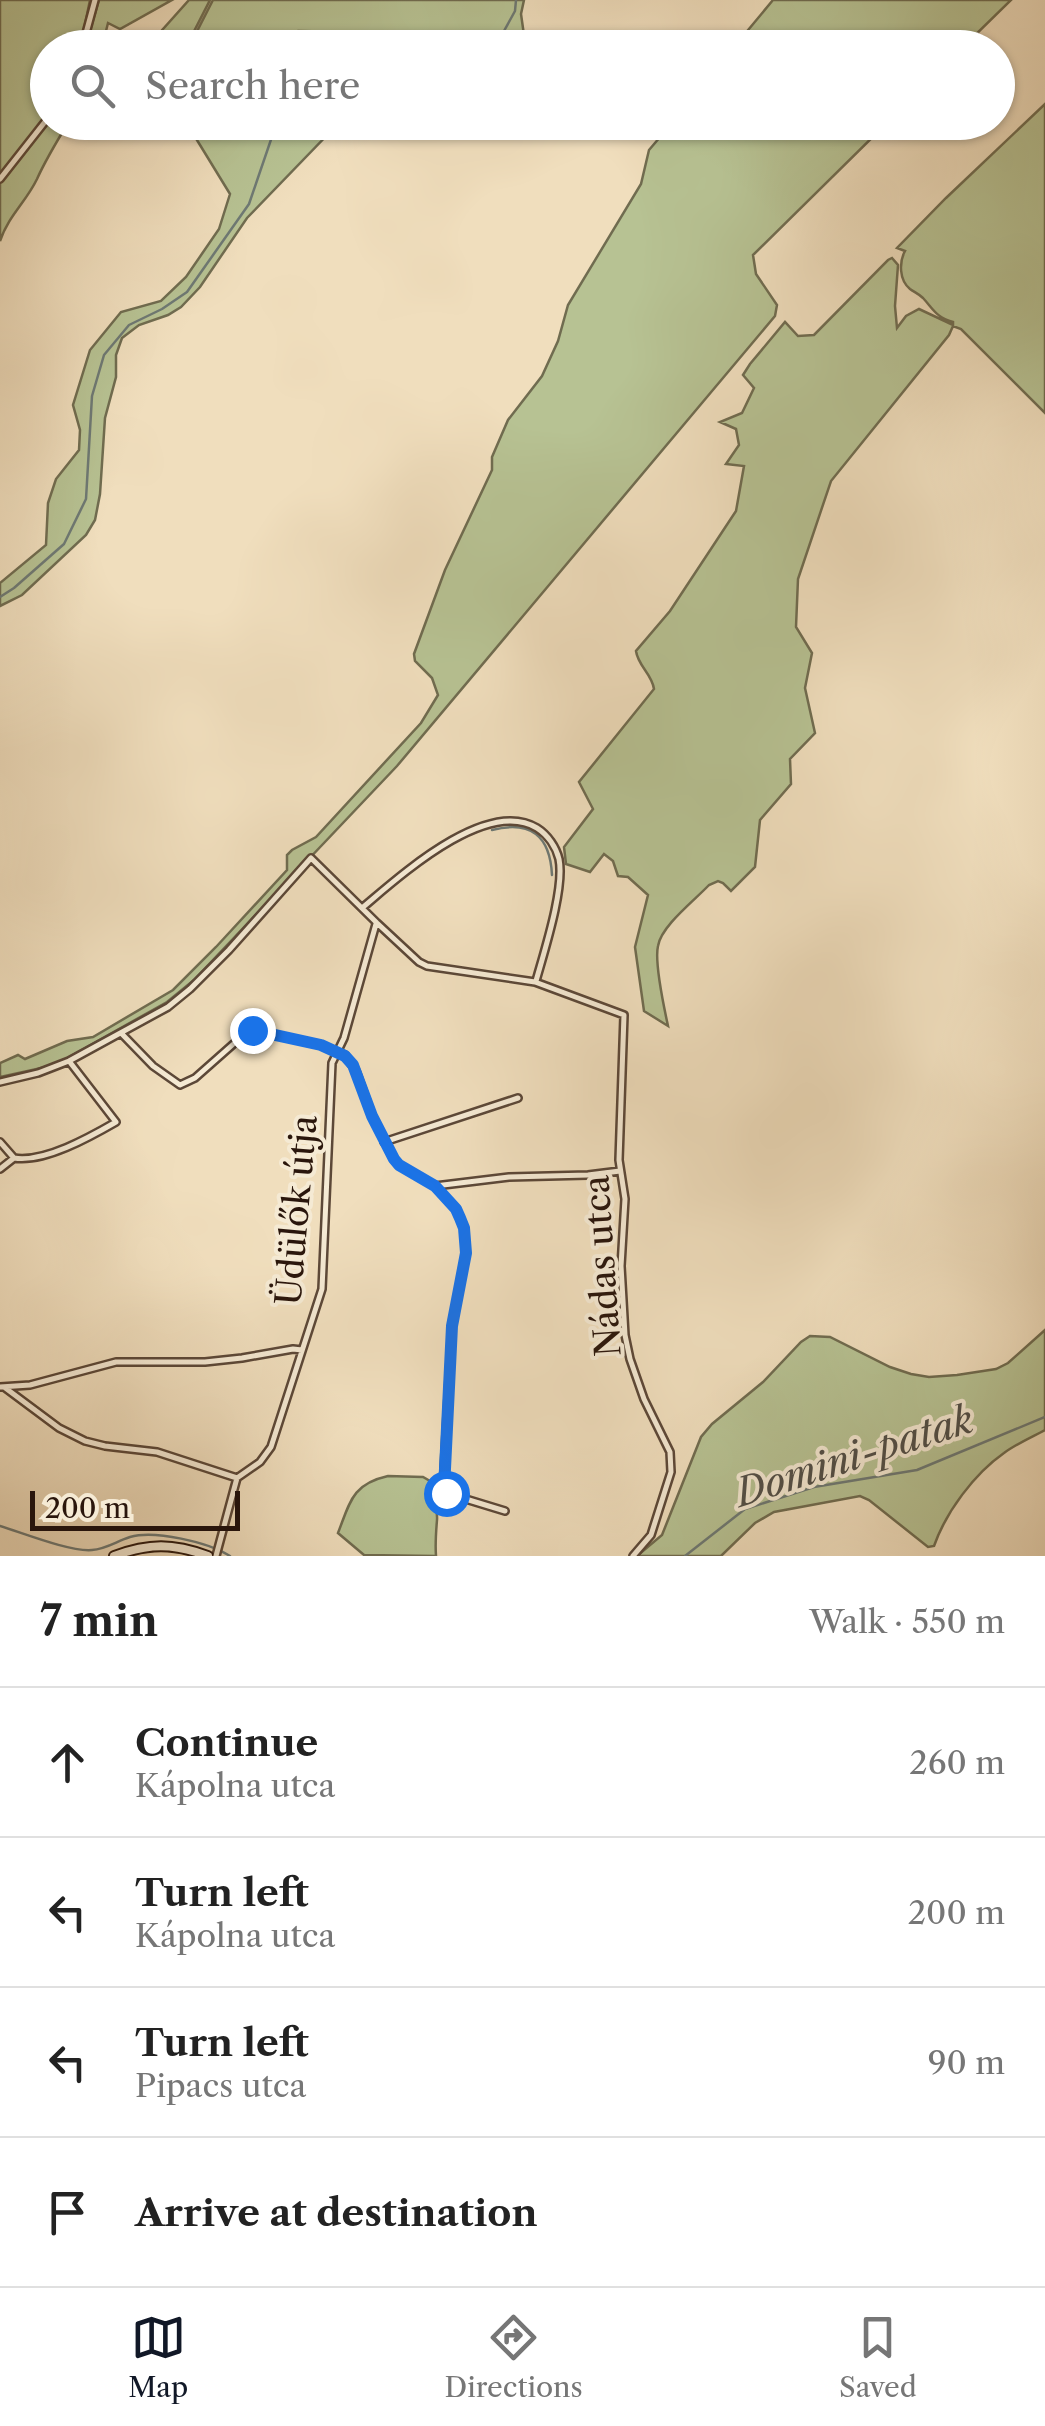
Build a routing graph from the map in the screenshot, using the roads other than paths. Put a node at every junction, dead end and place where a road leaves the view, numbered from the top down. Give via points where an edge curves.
1 (95, 0) edge
2 (87, 30) edge
3 (30, 140) edge
4 (0, 178) edge
5 (362, 908) junction
6 (376, 924) junction
7 (535, 982) junction
8 (122, 1033) junction
9 (339, 1052) junction
10 (70, 1061) junction
11 (0, 1082) edge
12 (518, 1098) dead end
13 (0, 1142) edge
14 (384, 1142) junction
15 (14, 1158) junction
16 (0, 1169) edge
17 (620, 1171) junction
18 (435, 1186) junction
19 (303, 1350) junction
20 (2, 1387) edge
21 (237, 1478) junction
22 (505, 1511) dead end
23 (213, 1555) edge
24 (114, 1556) edge
25 (633, 1556) edge

1 - 2 street
3 - 4 street
5 - 6 street
5 - 7 street via 431,854 482,827 496,821 532,825 544,832 559,860
5 - 8 street via 311,858 190,989
6 - 7 street via 427,966
6 - 9 street, Üdülők útja
7 - 17 street, Nádas utca via 624,1015
8 - 9 street via 180,1085 252,1030
8 - 10 street
9 - 14 street via 353,1065
9 - 19 street, Üdülők útja via 332,1063 322,1288
10 - 11 street
10 - 15 street via 116,1122 57,1150
12 - 14 street
13 - 15 street
14 - 18 street via 399,1165
15 - 16 street
17 - 18 street
17 - 25 street, Nádas utca via 625,1336 672,1462 651,1534
18 - 22 street via 456,1209 466,1238 450,1344 444,1489
19 - 20 street via 205,1362 116,1362
19 - 21 street, Üdülők útja via 271,1447
20 - 21 street via 85,1440 157,1452
21 - 23 street, Üdülők útja
23 - 24 main road via 154,1545

